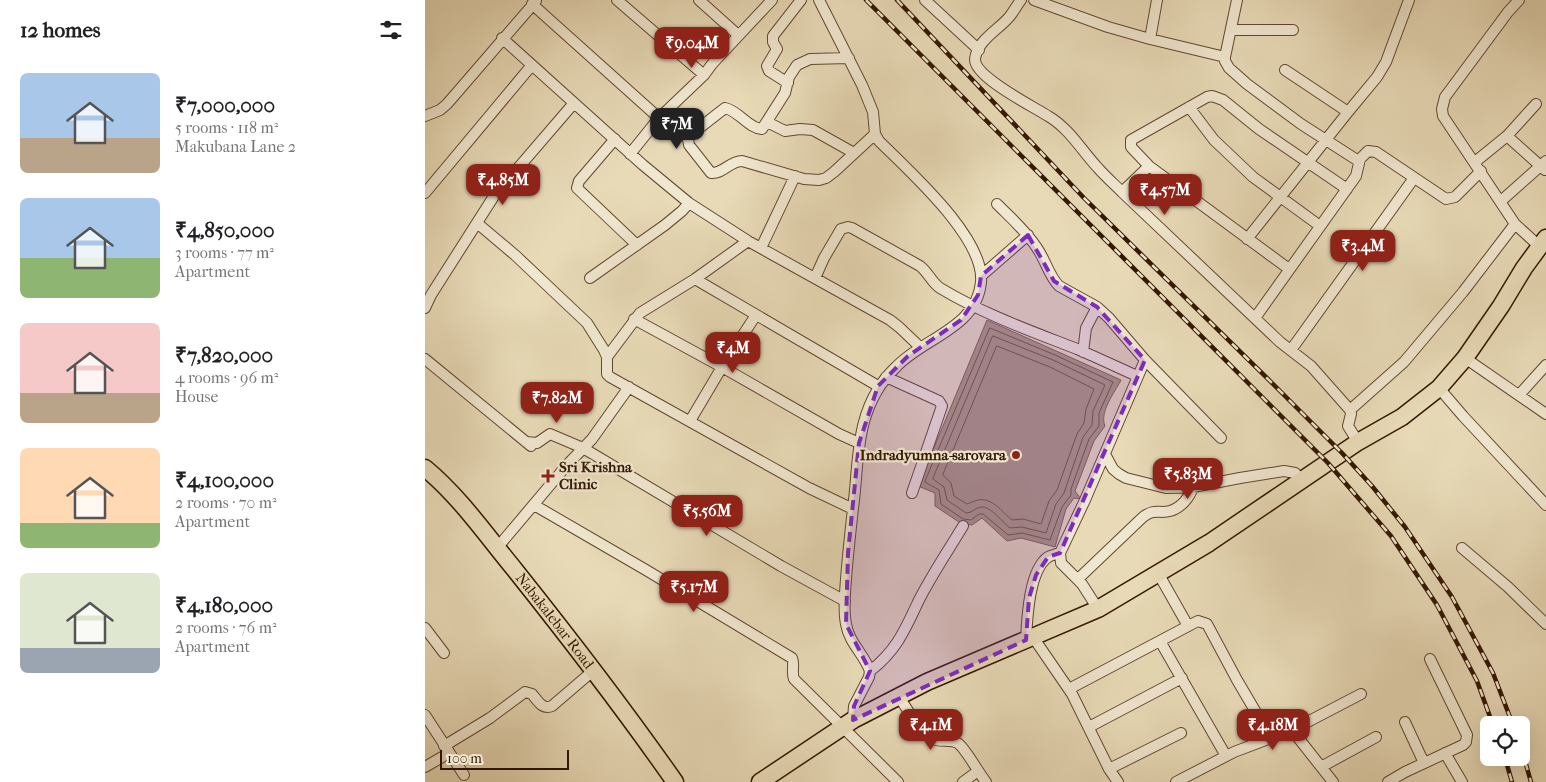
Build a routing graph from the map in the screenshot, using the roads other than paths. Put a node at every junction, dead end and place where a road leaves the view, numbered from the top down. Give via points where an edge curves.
1 (617, 0) edge
2 (699, 0) edge
3 (772, 0) edge
4 (801, 0) edge
5 (819, 0) edge
6 (925, 0) edge
7 (1007, 0) edge
8 (1034, 0) edge
9 (1157, 0) edge
10 (1237, 0) edge
11 (1409, 0) edge
12 (1519, 0) edge
13 (534, 2) edge
14 (1019, 4) edge
15 (1231, 30) junction
16 (1293, 30) dead end
17 (738, 35) junction
18 (502, 38) junction
19 (1151, 39) junction
20 (979, 50) junction
21 (1225, 57) junction
22 (849, 58) junction
23 (531, 65) junction
24 (1285, 70) dead end
25 (704, 75) junction
26 (788, 83) junction
27 (574, 103) junction
28 (1536, 104) dead end
29 (1189, 107) junction
30 (1348, 112) junction
31 (425, 116) edge
32 (659, 118) junction
33 (767, 122) junction
34 (875, 134) junction
35 (1507, 136) junction
36 (615, 140) junction
37 (1326, 141) junction
38 (854, 153) junction
39 (630, 154) junction
40 (1360, 159) junction
41 (1309, 164) junction
42 (1149, 166) junction
43 (1545, 166) edge
44 (1478, 167) junction
45 (795, 176) junction
46 (1414, 178) junction
47 (1347, 189) junction
48 (1123, 192) junction
49 (425, 193) edge
50 (1281, 198) junction
51 (1501, 201) junction
52 (689, 203) junction
53 (997, 204) dead end
54 (477, 223) junction
55 (1515, 224) junction
56 (1320, 226) junction
57 (1028, 235) junction
58 (1247, 239) junction
59 (748, 241) junction
60 (1543, 242) edge
61 (637, 245) junction
62 (761, 248) junction
63 (1289, 269) junction
64 (981, 276) junction
65 (589, 278) dead end
66 (815, 278) junction
67 (695, 279) junction
68 (973, 305) junction
69 (1097, 307) junction
70 (425, 308) edge
71 (756, 315) junction
72 (1255, 318) junction
73 (634, 319) junction
74 (920, 347) junction
75 (1291, 350) junction
76 (1083, 352) junction
77 (607, 357) junction
78 (1465, 358) junction
79 (425, 359) edge
80 (1145, 360) junction
81 (1546, 365) edge
82 (722, 367) junction
83 (1137, 376) junction
84 (886, 378) junction
85 (879, 386) junction
86 (629, 387) junction
87 (1439, 388) junction
88 (1519, 395) junction
89 (1350, 410) junction
90 (1546, 414) edge
91 (690, 421) junction
92 (1221, 438) dead end
93 (1358, 442) junction
94 (859, 443) junction
95 (583, 448) junction
96 (1105, 454) junction
97 (425, 468) edge
98 (1303, 481) junction
99 (1193, 487) junction
100 (912, 492) dead end
101 (534, 505) junction
102 (1546, 505) edge
103 (853, 509) junction
104 (963, 526) dead end
105 (497, 548) junction
106 (1462, 548) dead end
107 (1060, 553) junction
108 (1158, 573) junction
109 (1078, 579) junction
110 (845, 601) junction
111 (1098, 609) junction
112 (1546, 624) edge
113 (1188, 626) junction
114 (425, 628) edge
115 (1029, 639) junction
116 (1160, 641) junction
117 (444, 653) dead end
118 (1430, 659) dead end
119 (594, 670) junction
120 (870, 670) junction
121 (1181, 678) junction
122 (1069, 689) junction
123 (1361, 694) dead end
124 (899, 697) junction
125 (425, 715) edge
126 (1405, 722) dead end
127 (847, 723) junction
128 (1089, 728) junction
129 (1291, 730) junction
130 (1181, 733) dead end
131 (1376, 737) dead end
132 (1271, 738) junction
133 (447, 749) junction
134 (1445, 753) junction
135 (1226, 756) junction
136 (1424, 763) junction
137 (425, 767) edge
138 (1321, 767) junction
139 (1109, 769) junction
140 (978, 771) junction
141 (425, 772) edge
142 (463, 775) dead end
143 (425, 777) edge
144 (675, 782) edge
145 (760, 782) edge
146 (898, 782) edge
147 (963, 782) edge
148 (985, 782) edge
149 (1118, 782) edge
150 (1175, 782) edge
151 (1333, 782) edge
152 (1388, 782) edge
153 (1462, 782) edge

1 - 25 street
2 - 17 street
3 - 17 street
4 - 26 street via 773,36 777,49 767,66 769,71
5 - 22 street
6 - 20 street
7 - 14 street
8 - 19 street
9 - 19 street
10 - 15 street
11 - 30 street via 1382,71
12 - 44 street via 1442,103 1443,116
13 - 18 street
13 - 32 street
14 - 20 street
15 - 16 street
15 - 21 street
17 - 25 street
18 - 23 street
18 - 31 street via 447,104
19 - 21 street
20 - 48 street via 975,57 977,68 1057,122
21 - 37 street via 1226,65 1247,84
22 - 26 street via 803,61 792,70
22 - 34 street via 870,105
23 - 27 street
23 - 49 street
24 - 30 street
25 - 32 street
26 - 33 street
27 - 36 street
27 - 54 street via 510,176
28 - 35 street
29 - 41 street via 1207,97 1223,100
29 - 42 street via 1131,140 1131,147
29 - 50 street via 1228,154
30 - 37 street
32 - 39 street
33 - 38 street via 785,131 813,130
33 - 45 street via 759,130 725,108 689,136 688,142 711,173 743,161
34 - 38 street
34 - 64 street via 954,220 969,242
35 - 43 street
35 - 44 street
36 - 39 street
36 - 61 street via 579,181 577,188
37 - 40 street
37 - 41 street
38 - 45 street via 826,178 811,181
39 - 52 street
40 - 46 street via 1368,151 1376,152
40 - 47 street via 1356,176
41 - 47 street
41 - 50 street
42 - 48 street
42 - 58 street
43 - 51 street
44 - 46 street via 1451,199 1441,197
44 - 51 street
45 - 62 street
46 - 75 street
47 - 56 street
48 - 72 street
50 - 56 street
50 - 58 street
51 - 55 street
52 - 59 street
52 - 61 street
53 - 57 street
54 - 70 street
54 - 77 street via 583,319
55 - 60 street
55 - 89 street via 1404,362
56 - 63 street
57 - 64 street
57 - 69 street via 1054,281
58 - 63 street
59 - 62 street
59 - 67 street
60 - 78 main road
61 - 65 street
62 - 66 street
63 - 72 street
64 - 68 street
66 - 68 street via 836,236 841,229 849,227 919,266 937,286
66 - 74 street via 890,320
67 - 71 street
67 - 73 street
68 - 74 street via 945,333
68 - 76 street
69 - 76 street via 1089,322
69 - 80 street
71 - 82 street
71 - 85 street
72 - 75 street
73 - 77 street
73 - 82 street
74 - 84 street
75 - 89 street via 1311,366
76 - 83 street
77 - 86 street via 607,374
78 - 87 main road
78 - 88 street
79 - 95 street via 529,445 550,434
80 - 83 street
80 - 92 street
81 - 88 street
82 - 91 street
82 - 94 street
83 - 96 street
84 - 85 street
84 - 100 street via 942,403
85 - 94 street via 864,421
86 - 91 street
86 - 95 street
87 - 93 main road via 1401,417
87 - 102 street
88 - 90 street
89 - 93 street via 1348,426
91 - 103 street
93 - 98 main road
94 - 103 street
95 - 101 street
95 - 110 street
96 - 99 street via 1113,469 1127,478 1166,488
96 - 107 street
97 - 105 main road, Nabakalebar Road via 451,492
98 - 99 street via 1295,473 1284,471
98 - 108 main road
99 - 109 street via 1188,498 1174,509 1152,511 1143,517
101 - 105 street
101 - 127 street via 789,655 793,661 794,679
103 - 110 street
104 - 120 street via 893,649
105 - 119 main road, Nabakalebar Road
106 - 112 street
107 - 109 street via 1061,563
107 - 115 street via 1048,557 1036,576 1029,598
108 - 111 main road
108 - 113 street
109 - 111 street
110 - 120 street via 849,634
111 - 115 main road
113 - 116 street
113 - 132 street via 1198,622 1207,624
114 - 117 street
115 - 122 street
115 - 124 main road
116 - 121 street
116 - 122 street
118 - 134 street via 1467,734 1463,745
119 - 133 street via 547,708 525,692
119 - 144 main road, Nabakalebar Road
120 - 127 street
121 - 128 street
121 - 135 street
122 - 128 street
123 - 129 street
124 - 127 main road
124 - 140 street via 931,738 957,742
125 - 133 street
126 - 136 street
127 - 145 main road
127 - 146 street
128 - 139 street
129 - 132 street
129 - 138 street
130 - 139 street
131 - 138 street
132 - 135 street
133 - 137 street
133 - 142 street
134 - 136 street
134 - 153 street
135 - 150 street
136 - 152 street
138 - 151 street
139 - 149 street
140 - 147 street
140 - 148 street
141 - 143 street

